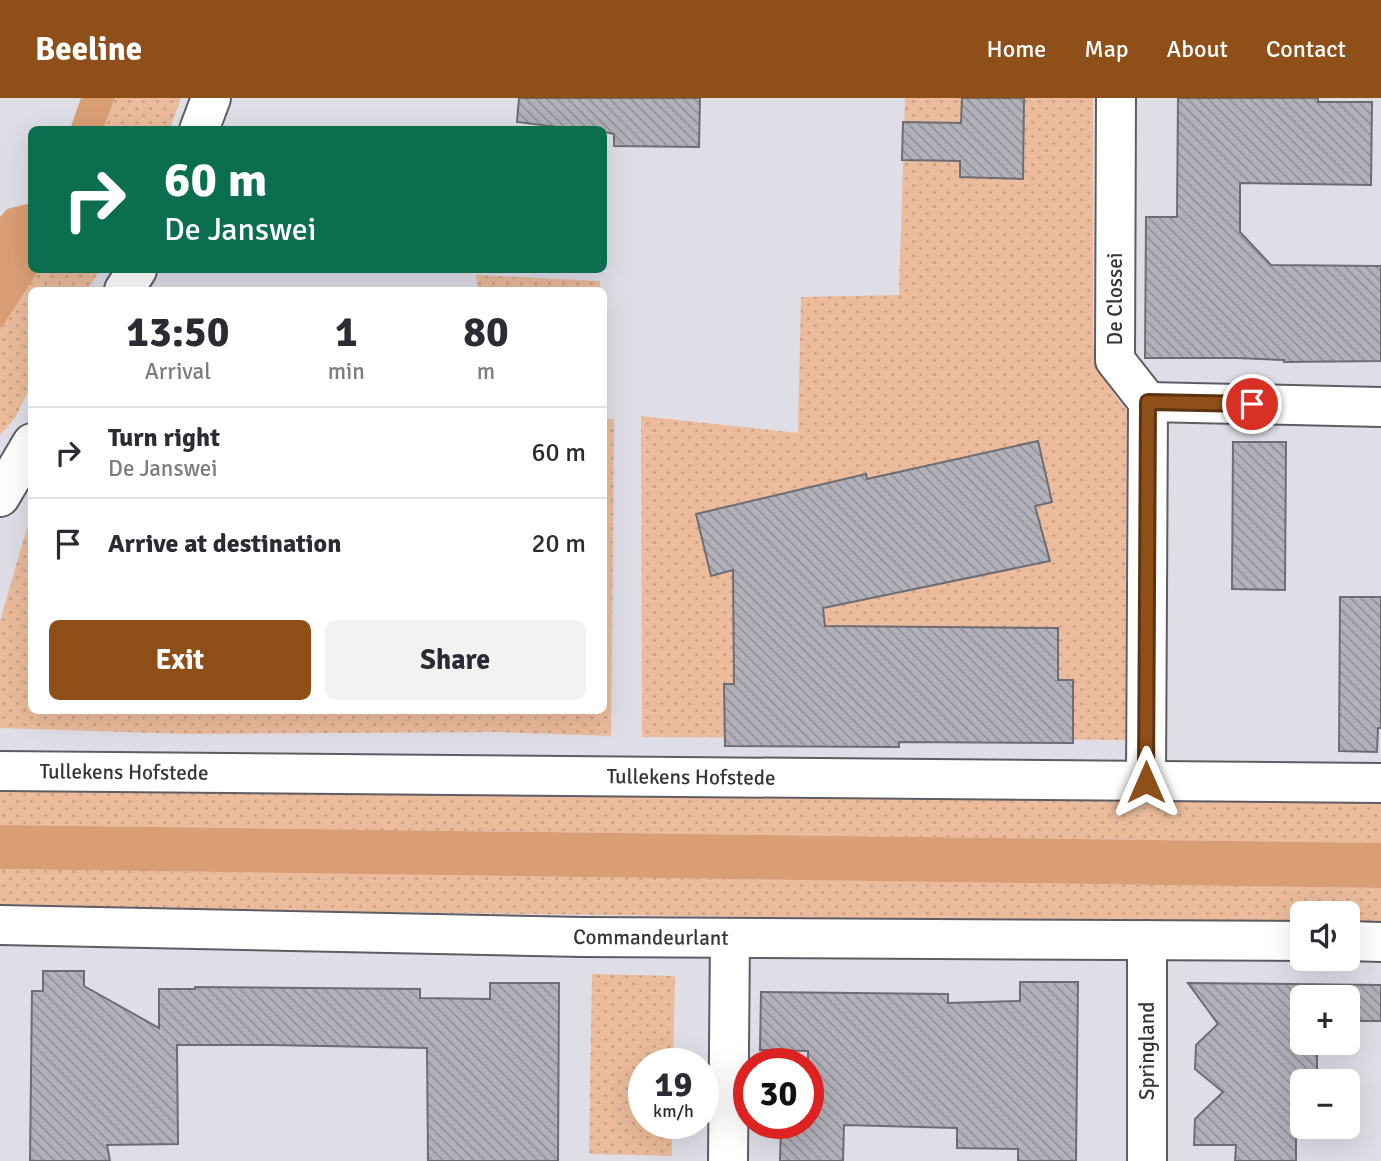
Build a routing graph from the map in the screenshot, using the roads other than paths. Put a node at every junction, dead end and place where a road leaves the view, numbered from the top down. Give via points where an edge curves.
1 (211, 98) edge
2 (1116, 98) edge
3 (200, 126) edge
4 (1148, 402) junction
5 (1381, 407) edge
6 (28, 449) edge
7 (1, 492) edge
8 (0, 771) edge
9 (1146, 782) junction
10 (1381, 783) edge
11 (0, 925) edge
12 (730, 938) junction
13 (1147, 940) junction
14 (1290, 941) edge
15 (1360, 941) edge
16 (1381, 942) edge
17 (728, 1161) edge
18 (1147, 1161) edge

1 - 3 street
2 - 4 street, De Clossei via 1115,360
4 - 5 street
4 - 9 street
6 - 7 street
8 - 9 street, Tullekens Hofstede
9 - 10 street, Tullekens Hofstede
11 - 12 street, Commandeurlant
12 - 13 street, Commandeurlant
12 - 17 street
13 - 14 street, Commandeurlant
13 - 18 street, Springland
15 - 16 street

